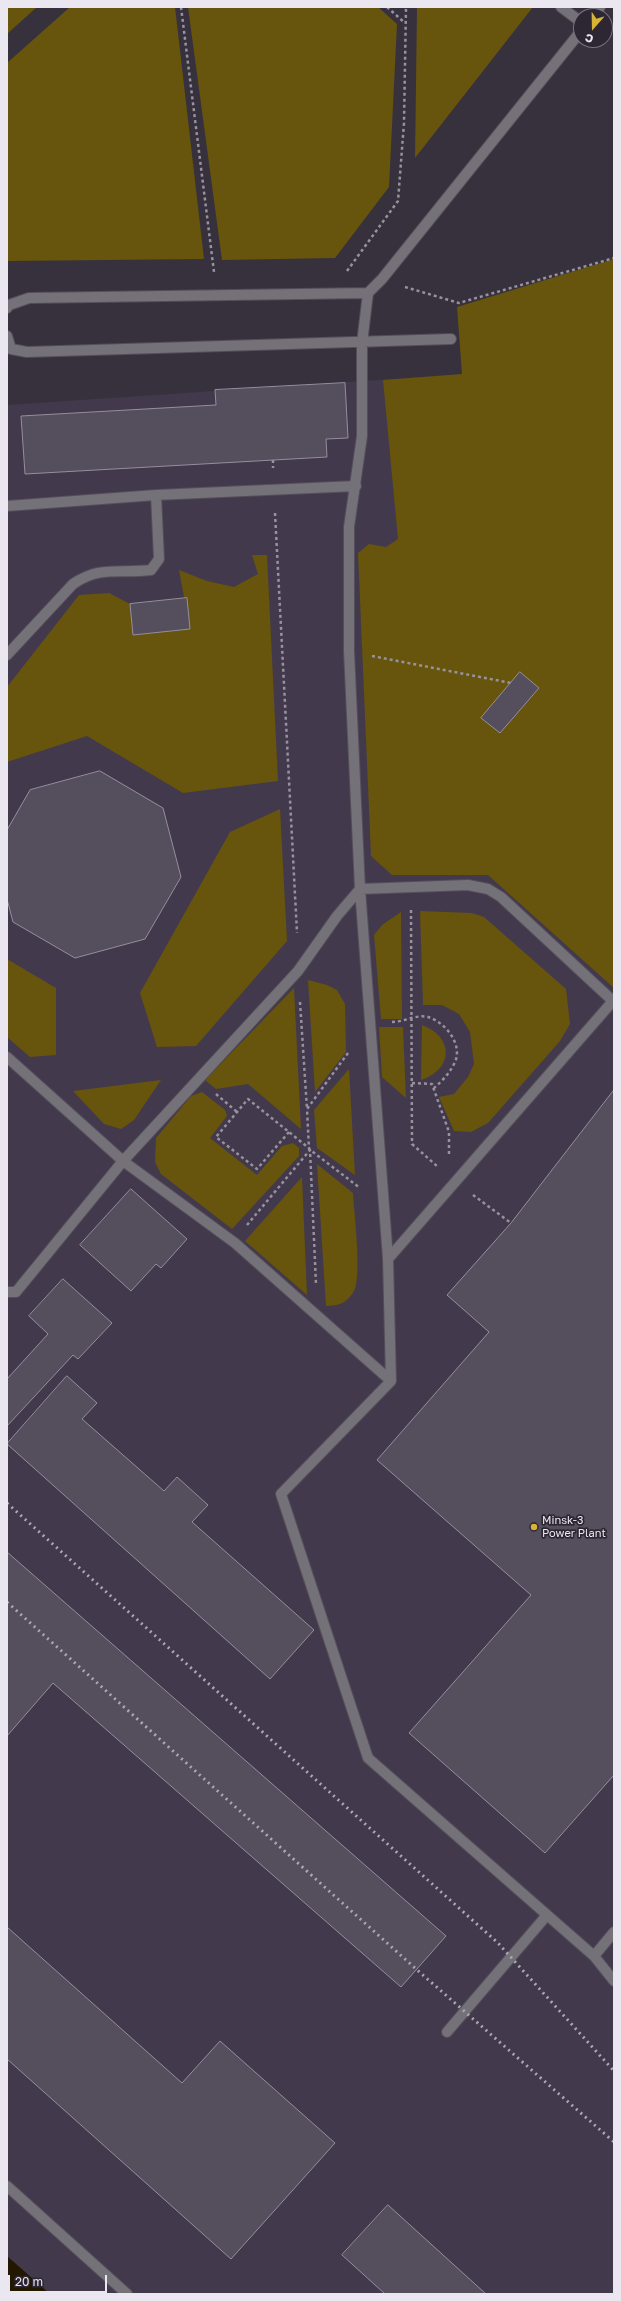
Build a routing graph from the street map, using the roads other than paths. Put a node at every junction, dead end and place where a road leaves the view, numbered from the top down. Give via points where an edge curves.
1 (561, 7) edge
2 (573, 16) edge
3 (573, 41) edge
4 (368, 293) junction
5 (7, 308) edge
6 (7, 336) edge
7 (451, 339) dead end
8 (362, 343) junction
9 (356, 486) junction
10 (156, 495) junction
11 (7, 506) edge
12 (9, 648) edge
13 (360, 889) junction
14 (613, 1002) edge
15 (7, 1057) edge
16 (123, 1161) junction
17 (388, 1259) junction
18 (7, 1292) edge
19 (391, 1381) junction
20 (547, 1915) junction
21 (614, 1932) edge
22 (594, 1956) junction
23 (614, 1981) edge
24 (447, 2032) dead end
25 (7, 2186) edge
26 (127, 2294) edge

1 - 2 lane
3 - 4 lane via 382,279
4 - 5 lane via 29,298
4 - 8 lane
6 - 8 lane via 10,349 27,352
7 - 8 lane
8 - 9 lane via 362,436
9 - 10 lane
9 - 13 lane via 349,527 349,651
10 - 11 lane
10 - 12 lane via 159,559 151,570 102,571 82,578
13 - 14 lane via 468,885 488,889 502,897
13 - 16 lane via 337,916 298,971
13 - 17 lane
14 - 17 lane via 453,1179
15 - 16 lane
16 - 18 lane via 16,1292
16 - 19 lane via 235,1244
17 - 19 lane
19 - 20 lane via 281,1494 368,1758
20 - 22 lane
20 - 24 lane
21 - 22 lane
22 - 23 lane
25 - 26 lane

